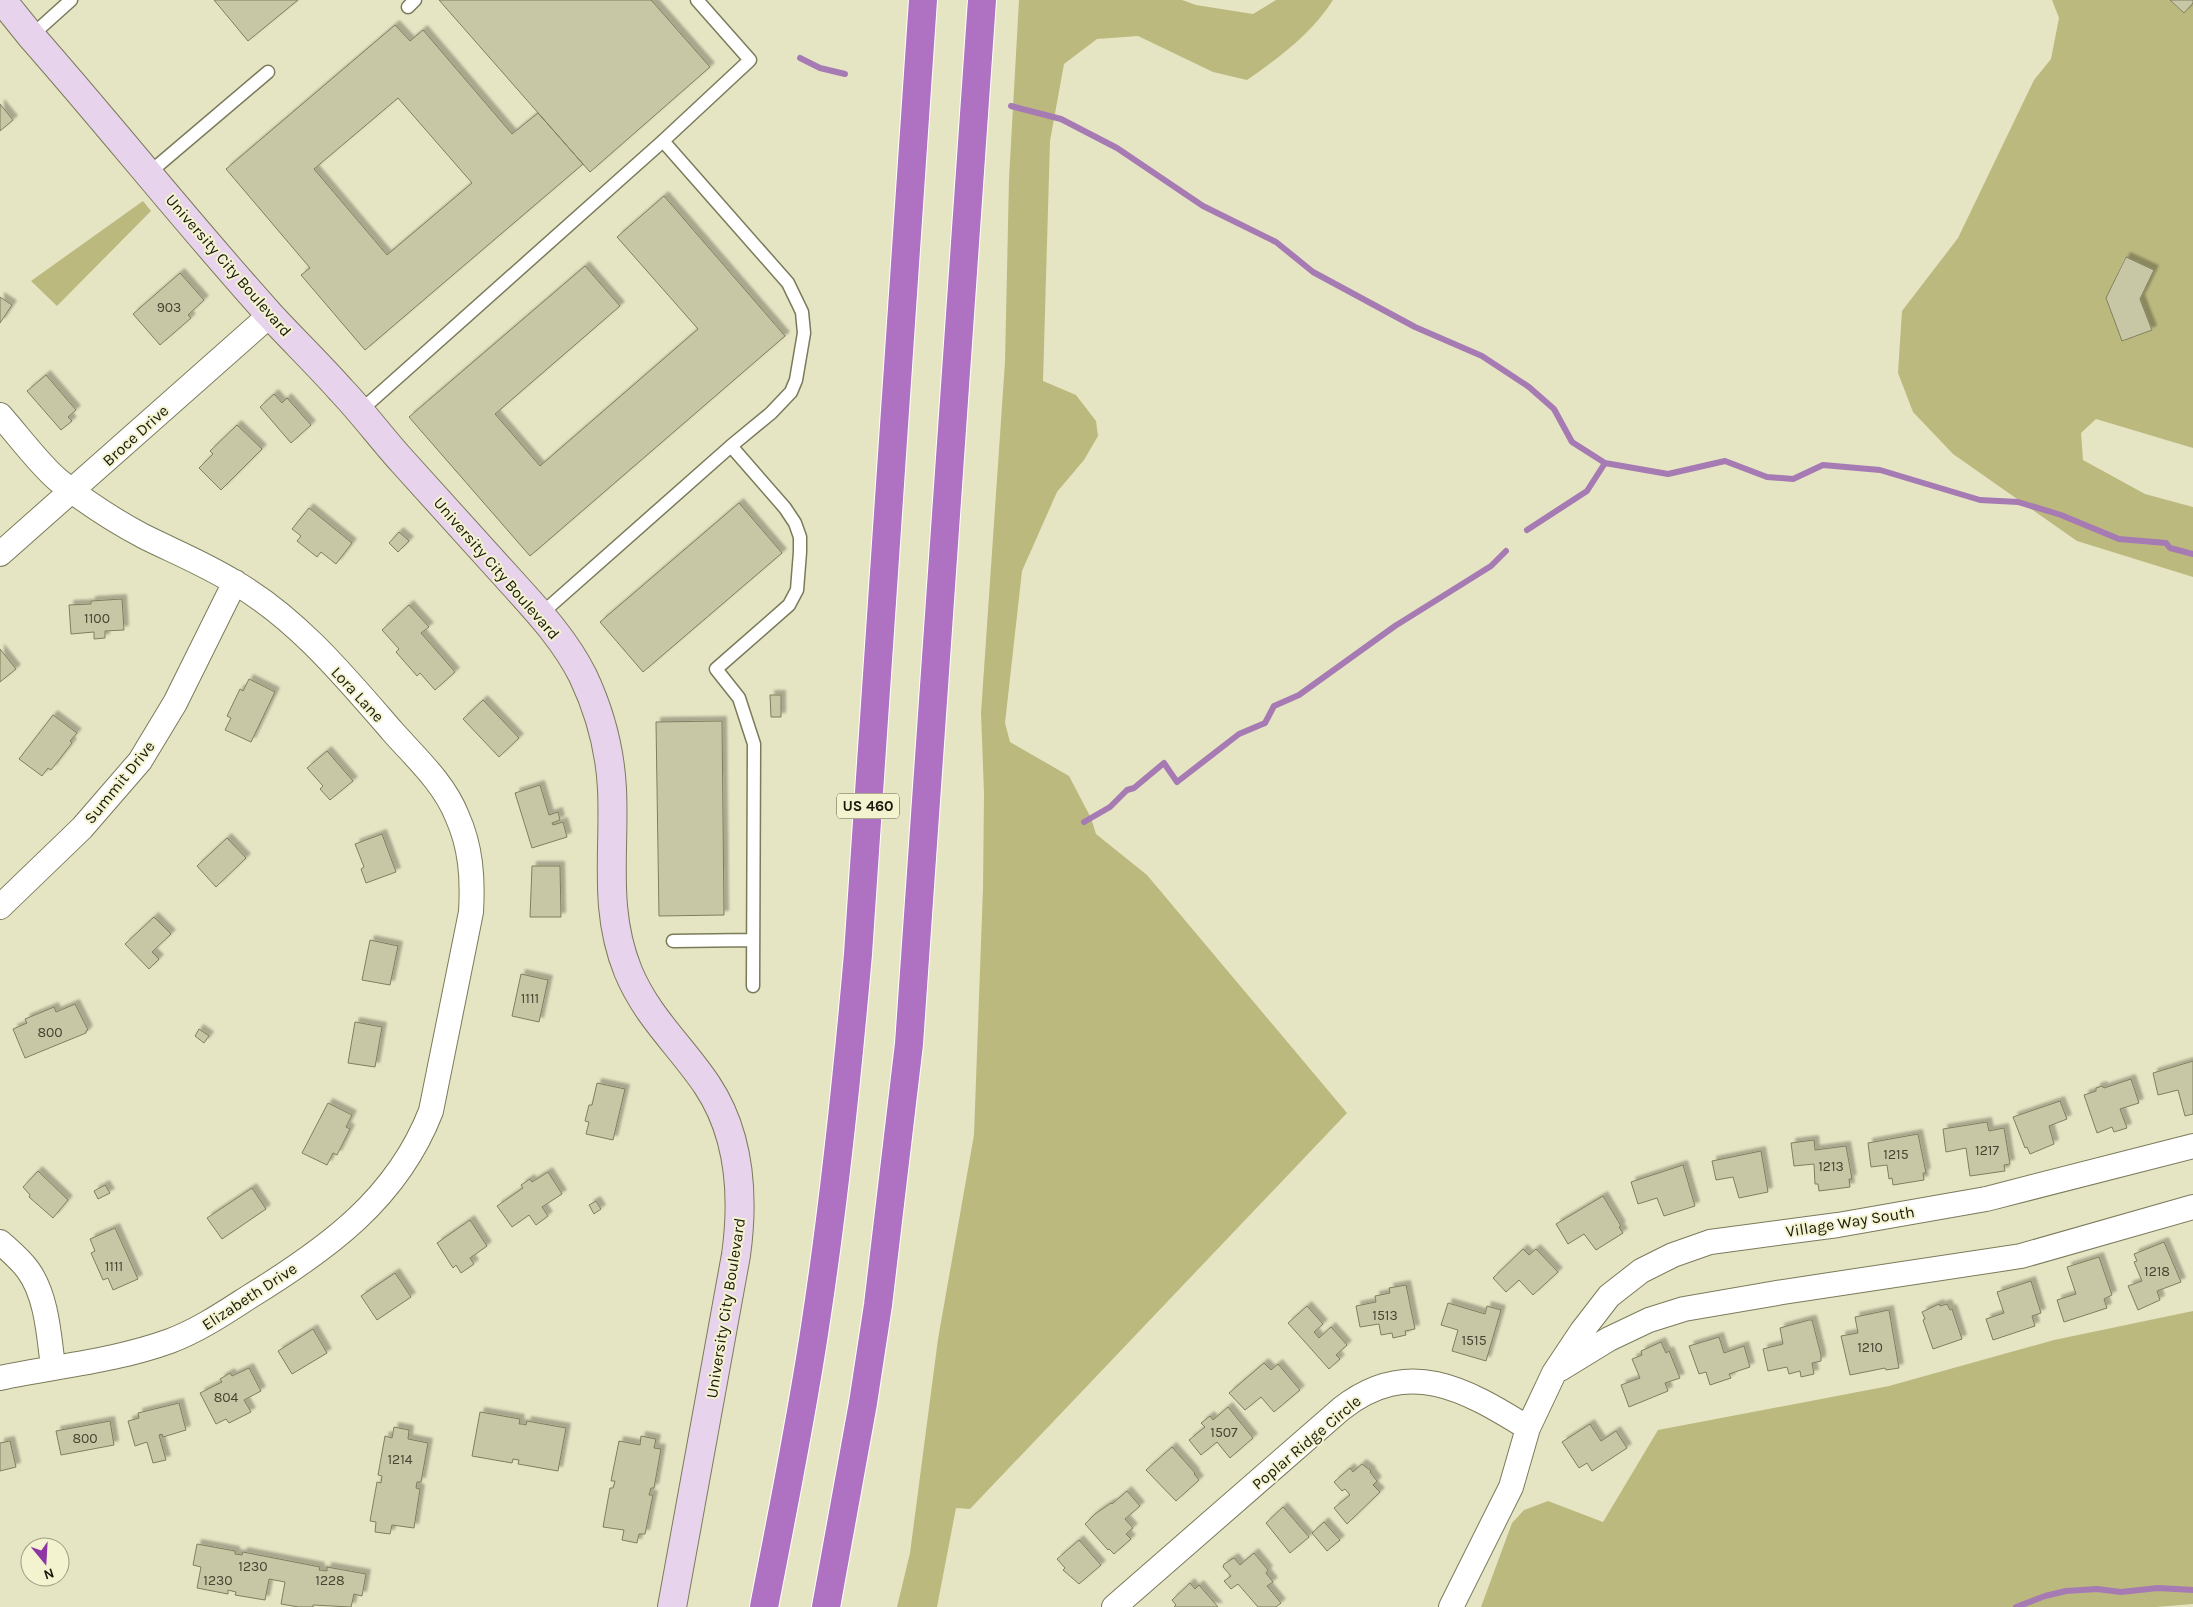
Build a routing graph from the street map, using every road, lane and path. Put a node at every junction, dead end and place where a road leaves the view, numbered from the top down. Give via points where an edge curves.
1 (2, 0) edge
2 (71, 0) edge
3 (697, 0) edge
4 (924, 0) edge
5 (982, 0) edge
6 (31, 36) junction
7 (268, 72) dead end
8 (663, 141) junction
9 (150, 174) junction
10 (270, 315) junction
11 (359, 412) junction
12 (0, 415) edge
13 (731, 446) junction
14 (72, 490) junction
15 (0, 554) edge
16 (234, 582) junction
17 (540, 614) junction
18 (0, 907) edge
19 (754, 940) junction
20 (673, 941) dead end
21 (753, 986) dead end
22 (430, 1111) joint
23 (2193, 1146) edge
24 (2193, 1207) edge
25 (0, 1242) edge
26 (53, 1367) junction
27 (1554, 1373) junction
28 (0, 1378) edge
29 (1528, 1428) junction
30 (672, 1607) edge
31 (764, 1607) edge
32 (826, 1607) edge
33 (1114, 1607) edge
34 (1451, 1607) edge

1 - 6 main road, University City Boulevard
2 - 6 lane
3 - 8 lane via 750,60
4 - 31 highway, US 460 via 858,945 844,1097 814,1336
5 - 32 highway via 909,1044 872,1344
6 - 9 main road, University City Boulevard
7 - 9 lane
8 - 11 lane
8 - 13 lane via 788,284 802,312 804,333 791,392 772,413
9 - 10 main road, University City Boulevard
10 - 11 main road, University City Boulevard
10 - 14 street, Broce Drive
11 - 17 main road, University City Boulevard
12 - 14 street, Lora Lane via 56,478
13 - 17 lane
13 - 19 lane via 785,508 800,537 796,590 789,605 716,669 739,698 754,744
14 - 15 street, Broce Drive
14 - 16 street, Lora Lane via 141,535
16 - 18 street, Summit Drive via 175,704 140,761 82,828
16 - 22 street, Lora Lane via 288,620 356,690 433,776 457,816 470,854 471,912
17 - 30 main road, University City Boulevard via 569,651 583,676 606,741 612,792 611,897 619,945 628,971 647,1009 714,1098 730,1133 740,1177 736,1255
19 - 20 lane
19 - 21 lane
22 - 26 street, Elizabeth Drive via 405,1162 372,1206 343,1232 270,1284 200,1328 170,1340 123,1356
23 - 27 street, Village Way South via 1986,1200 1710,1242 1673,1255 1640,1271 1609,1296
24 - 27 street via 2021,1256 1684,1309 1649,1320 1609,1339
25 - 26 street via 22,1263 37,1286
26 - 28 street, Elizabeth Drive
27 - 29 street, Village Way South
29 - 33 street, Poplar Ridge Circle via 1466,1392 1448,1386 1430,1382 1398,1383 1368,1391 1341,1409
29 - 34 street, Village Way South via 1511,1487

